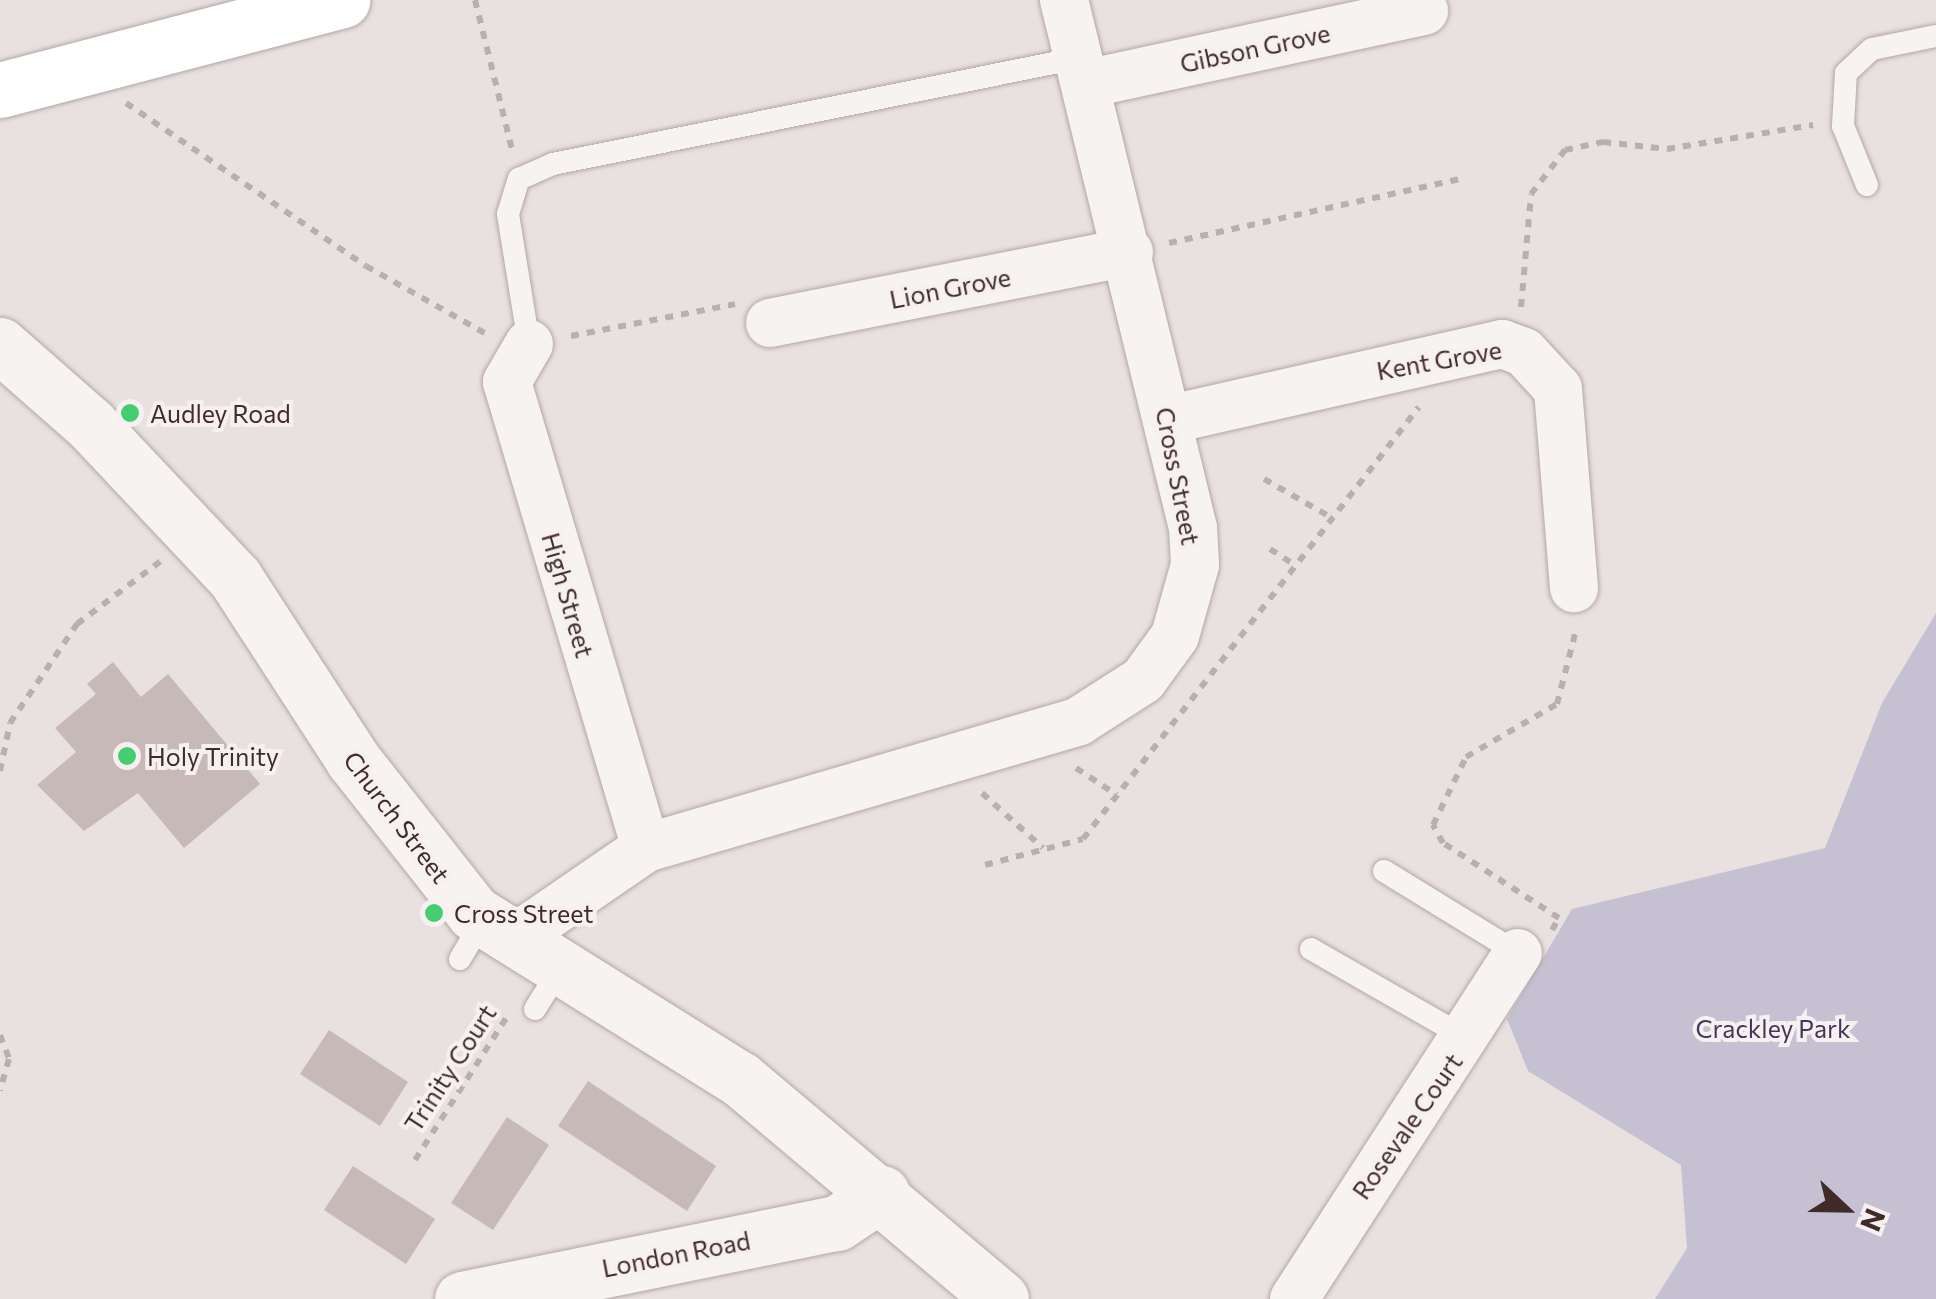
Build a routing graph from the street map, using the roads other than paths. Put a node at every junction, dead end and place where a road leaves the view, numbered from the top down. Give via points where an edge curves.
1 (342, 0) edge
2 (1064, 0) edge
3 (1424, 11) dead end
4 (1936, 36) edge
5 (1082, 72) junction
6 (0, 90) edge
7 (1868, 185) dead end
8 (1129, 252) junction
9 (770, 324) road end
10 (529, 344) joint
11 (0, 346) edge
12 (1168, 420) junction
13 (1574, 588) road end
14 (646, 848) junction
15 (1384, 872) dead end
16 (485, 939) junction
17 (1311, 950) dead end
18 (1518, 953) joint
19 (1468, 1039) junction
20 (882, 1193) junction
21 (632, 1281) edge
22 (462, 1299) edge
23 (1001, 1299) edge
24 (1294, 1299) edge

1 - 6 main road
2 - 5 street, Cross Street
3 - 5 street, Gibson Grove
4 - 7 lane via 1858,55 1846,72 1842,118
5 - 8 street, Cross Street
5 - 10 lane via 553,164 520,179 508,214
8 - 9 street, Lion Grove
8 - 12 street, Cross Street
10 - 14 street, High Street via 507,382
11 - 16 street, Church Street via 235,578
12 - 13 street, Kent Grove via 1412,362 1514,348 1558,390
12 - 14 street, Cross Street via 1195,565 1160,662 1079,721
14 - 16 street, Cross Street
15 - 18 lane
16 - 20 street, Church Street via 538,992 740,1079
17 - 19 lane
18 - 19 street, Rosevale Court
19 - 24 street, Rosevale Court
20 - 21 street, London Road via 836,1223
20 - 23 street, Church Street
21 - 22 street, London Road

